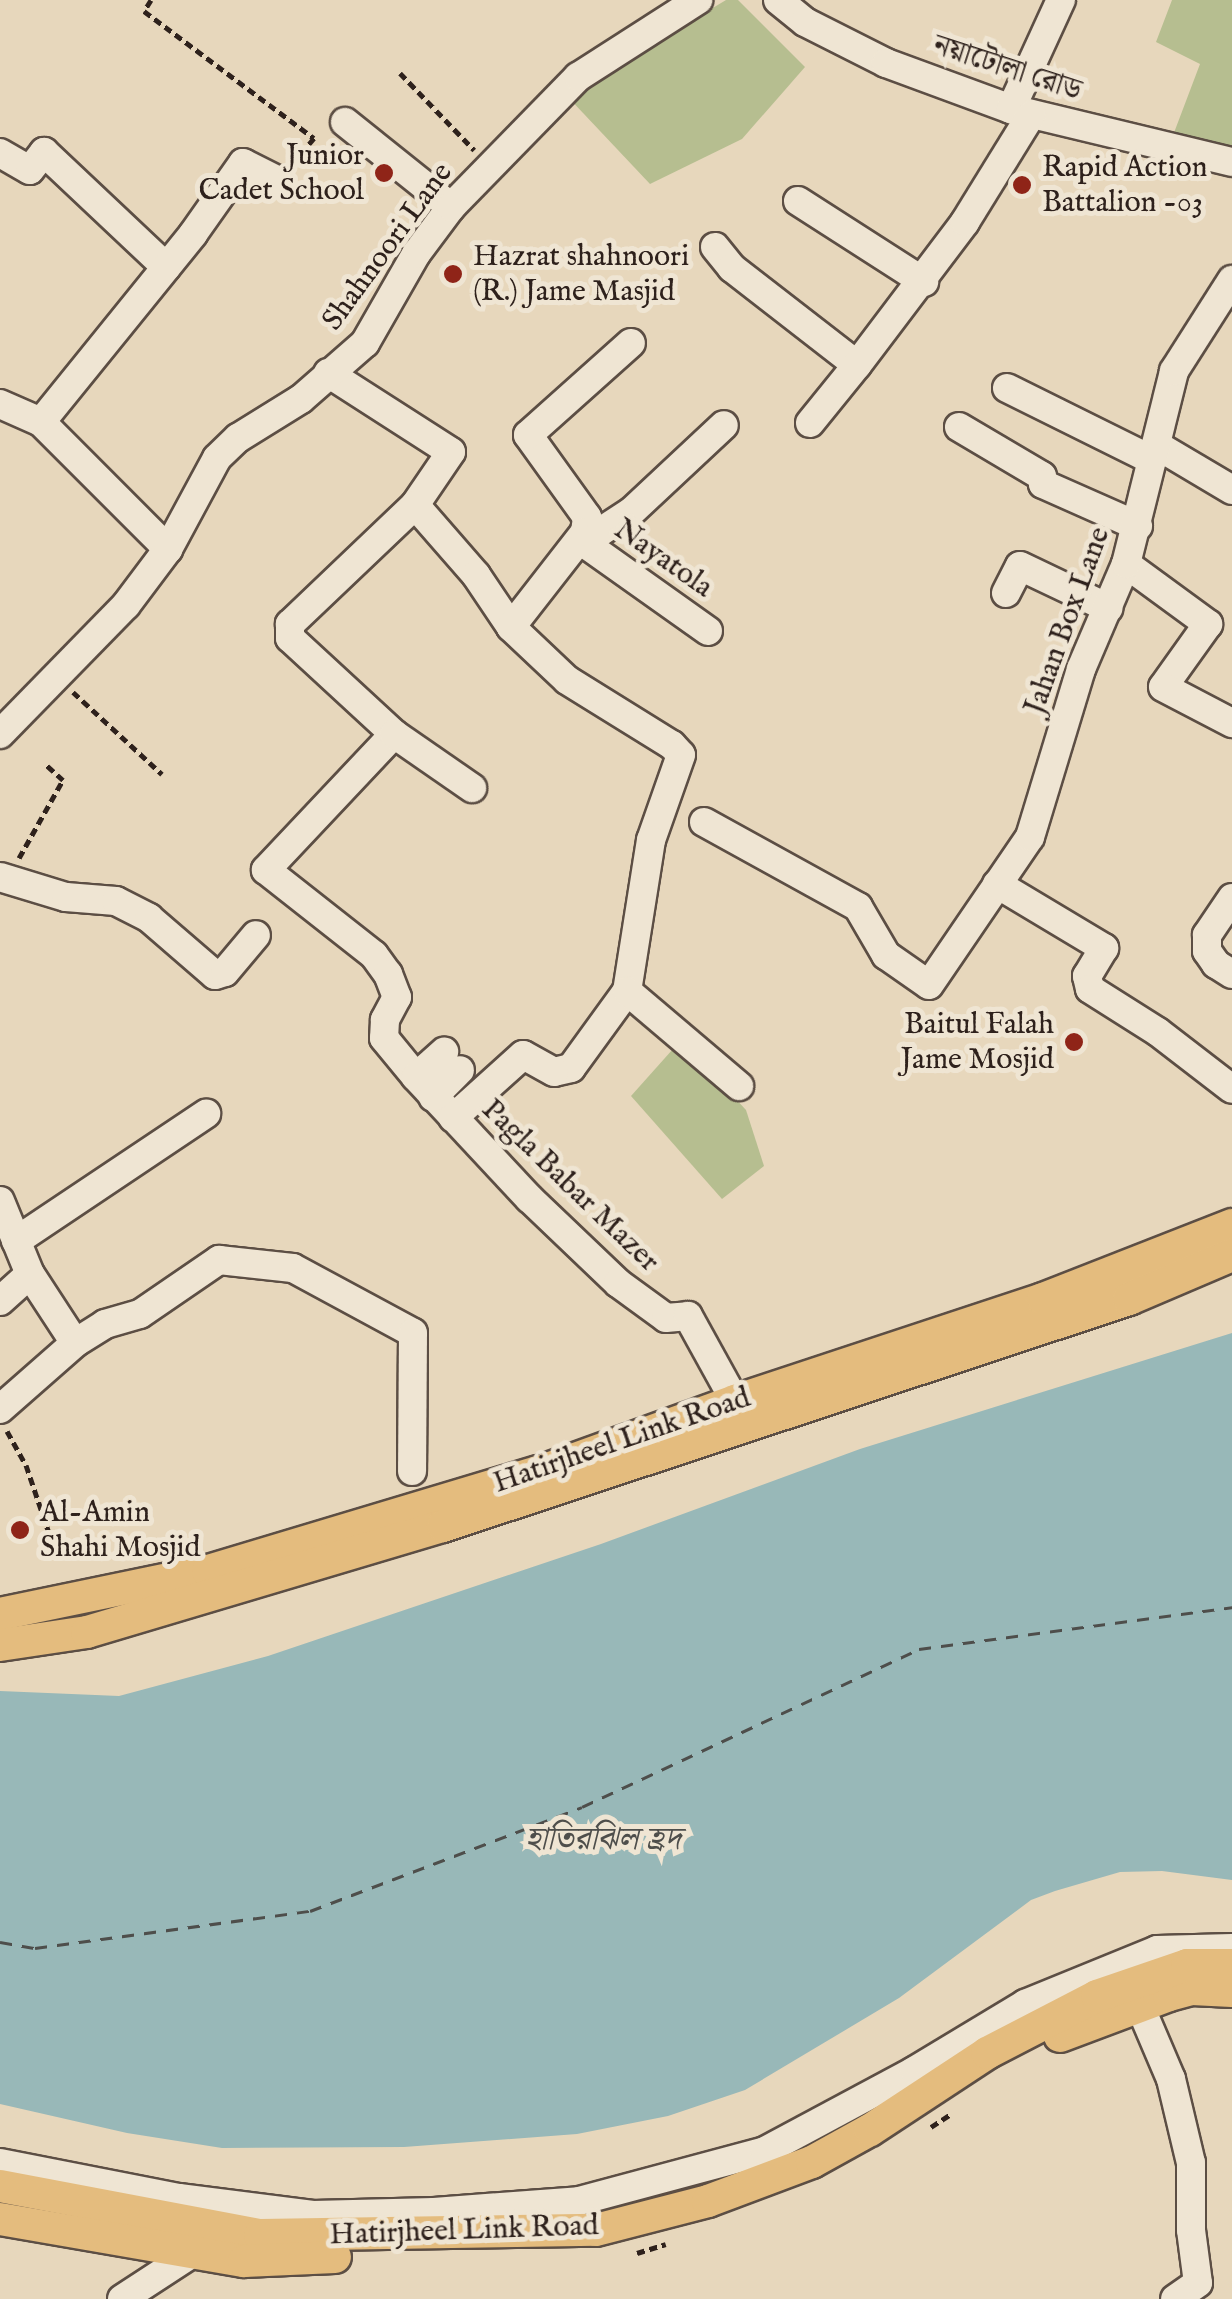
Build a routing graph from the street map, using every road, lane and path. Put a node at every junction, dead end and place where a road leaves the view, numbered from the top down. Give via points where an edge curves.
1 (151, 0) edge
2 (698, 0) edge
3 (778, 0) edge
4 (1061, 0) edge
5 (400, 73) dead end
6 (1021, 112) junction
7 (346, 122) dead end
8 (0, 153) edge
9 (1232, 162) edge
10 (490, 166) junction
11 (279, 181) joint
12 (798, 200) dead end
13 (451, 206) junction
14 (715, 248) dead end
15 (166, 267) junction
16 (1232, 280) edge
17 (924, 282) junction
18 (632, 342) dead end
19 (857, 365) junction
20 (328, 373) junction
21 (1007, 388) dead end
22 (0, 404) edge
23 (41, 422) junction
24 (810, 423) dead end
25 (724, 425) dead end
26 (959, 427) dead end
27 (1155, 453) junction
28 (1232, 490) edge
29 (415, 505) junction
30 (1138, 526) junction
31 (582, 536) junction
32 (168, 548) junction
33 (1126, 564) junction
34 (1006, 592) dead end
35 (1108, 608) junction
36 (510, 627) junction
37 (708, 631) dead end
38 (56, 676) junction
39 (1232, 723) edge
40 (0, 734) edge
41 (394, 734) junction
42 (45, 764) dead end
43 (162, 774) dead end
44 (472, 788) dead end
45 (704, 822) dead end
46 (4, 877) edge
47 (997, 884) junction
48 (1232, 898) edge
49 (256, 935) dead end
50 (1232, 974) edge
51 (628, 991) junction
52 (452, 1061) dead end
53 (739, 1086) dead end
54 (425, 1087) junction
55 (1232, 1089) edge
56 (206, 1114) dead end
57 (453, 1118) junction
58 (0, 1202) edge
59 (1232, 1226) edge
60 (16, 1241) junction
61 (1232, 1255) edge
62 (30, 1274) junction
63 (0, 1301) edge
64 (75, 1343) junction
65 (735, 1401) junction
66 (4, 1406) edge
67 (412, 1470) dead end
68 (48, 1530) dead end
69 (0, 1611) edge
70 (0, 1646) edge
71 (1232, 1948) edge
72 (1232, 1965) edge
73 (1232, 1992) edge
74 (1083, 2014) junction
75 (1145, 2018) dead end
76 (0, 2163) edge
77 (0, 2186) edge
78 (0, 2219) edge
79 (194, 2252) junction
80 (122, 2299) edge
81 (1175, 2299) edge

1 - 11 path via 144,11 314,138
2 - 10 street, Shahnoori Lane via 578,77
3 - 6 street, নয়াটোলা রোড via 871,56
4 - 6 street
5 - 10 path
6 - 9 street, নয়াটোলা রোড
6 - 17 street
7 - 13 street
8 - 15 street via 30,170 44,152
10 - 13 street, Shahnoori Lane
11 - 15 street via 242,163
12 - 17 street
13 - 20 street, Shahnoori Lane via 365,344
14 - 19 street
15 - 23 street
16 - 27 street, Jahan Box Lane via 1174,371
17 - 19 street
18 - 31 street via 532,428 528,441 587,517
19 - 24 street
20 - 29 street via 451,452
20 - 32 street, Shahnoori Lane via 217,458
21 - 27 street
22 - 23 street
23 - 32 street
25 - 31 street via 631,512
26 - 30 street via 1042,476 1043,484
27 - 28 street
27 - 30 street, Jahan Box Lane
29 - 36 street
29 - 41 street via 288,631
30 - 33 street, Jahan Box Lane
31 - 36 street
31 - 37 street, Nayatola
32 - 38 street, Shahnoori Lane via 126,605
33 - 35 street, Jahan Box Lane
33 - 39 street via 1208,624 1164,687
34 - 35 street via 1020,566
35 - 47 street, Jahan Box Lane via 1030,836
36 - 51 street via 567,680 681,755 650,840
38 - 40 street, Shahnoori Lane
38 - 43 path
41 - 44 street
41 - 54 street, Pagla Babar Mazer via 266,870 374,956 397,997 384,1038
42 - 46 path via 63,780
45 - 47 street, Jahan Box Lane via 858,907 886,954 930,985
46 - 49 street via 66,897 116,901 150,918 215,975 226,972
47 - 55 street via 1104,948 1087,976 1090,989
48 - 50 street via 1207,935 1207,952
51 - 53 street
51 - 57 street via 572,1068 554,1072 524,1055
52 - 54 street
54 - 57 street, Pagla Babar Mazer
56 - 60 street
57 - 65 street, Pagla Babar Mazer via 618,1282 666,1318 688,1316
58 - 60 street
59 - 65 main road, Hatirjheel Link Road via 1042,1300
59 - 69 street via 377,1507 194,1563
60 - 62 street
61 - 70 main road via 1129,1299 424,1532 86,1632
62 - 63 street
62 - 64 street
64 - 66 street
64 - 67 street via 104,1324 140,1314 220,1260 293,1268 413,1333
65 - 69 main road, Hatirjheel Link Road via 539,1472 208,1571
66 - 68 path via 8,1433
71 - 76 street via 1158,1950 1026,2004 766,2151 579,2201 314,2214 179,2198
72 - 74 main road, Hatirjheel Link Road via 1187,1965
73 - 74 main road, Hatirjheel Link Road via 1192,1989
74 - 77 main road, Hatirjheel Link Road via 986,2053 812,2162 708,2201 596,2230 260,2235
74 - 79 main road, Hatirjheel Link Road via 881,2142 718,2214 591,2246 268,2262
75 - 81 street via 1171,2079 1191,2162 1198,2284
78 - 79 main road, Hatirjheel Link Road
79 - 80 street

